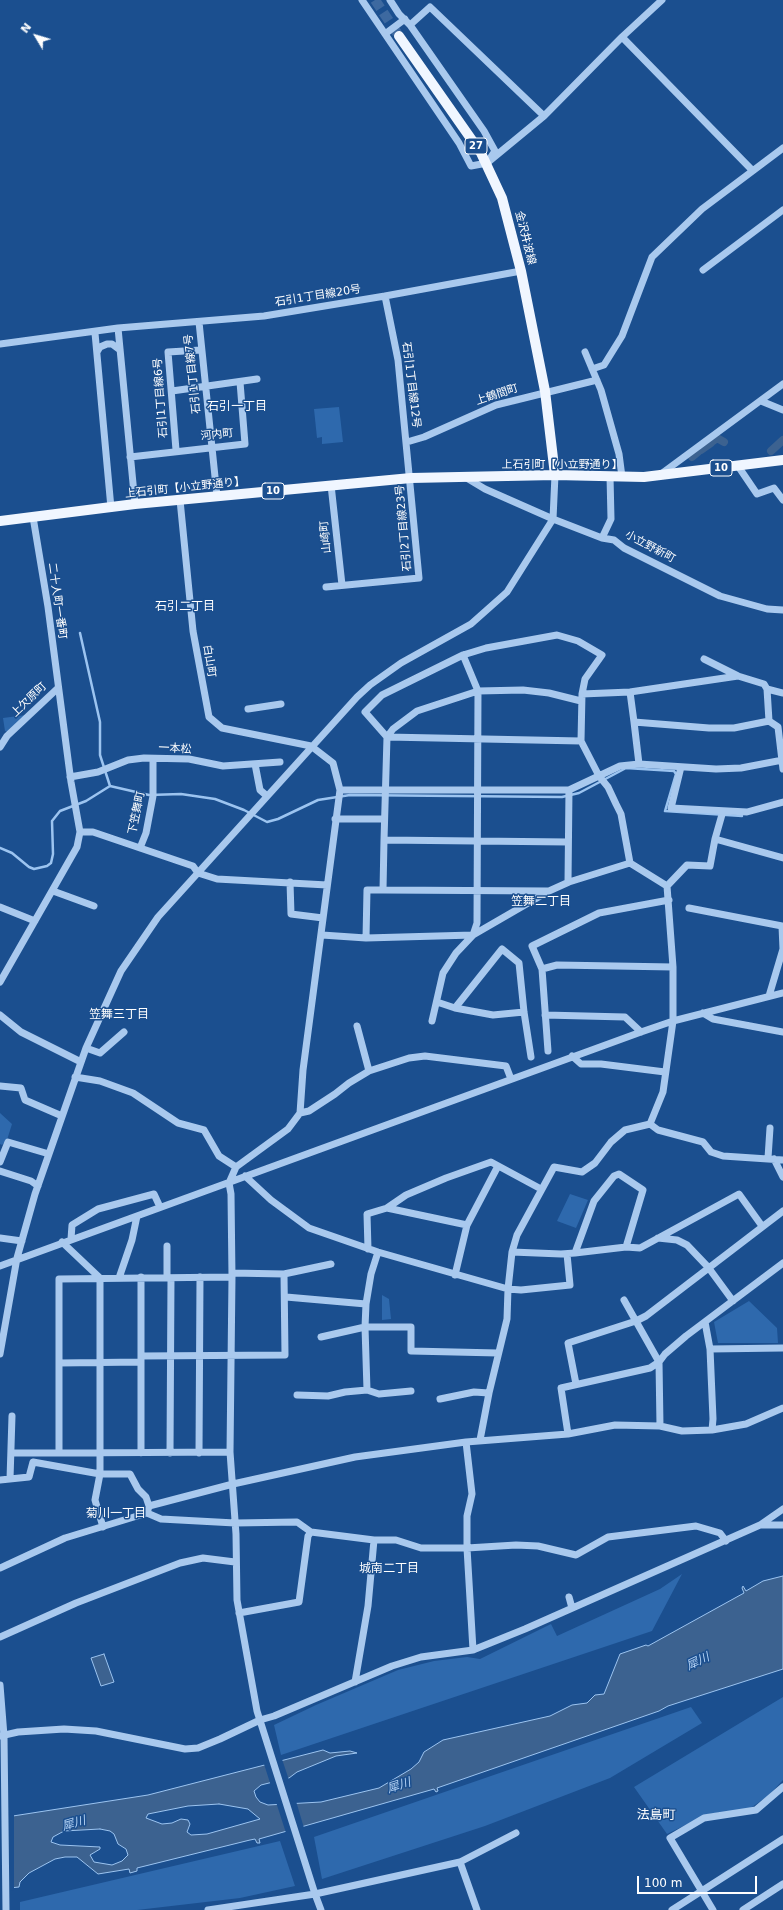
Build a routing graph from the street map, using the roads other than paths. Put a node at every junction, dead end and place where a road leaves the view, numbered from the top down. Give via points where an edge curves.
1 (362, 0) edge
2 (390, 0) edge
3 (662, 0) edge
4 (405, 19) junction
5 (410, 25) junction
6 (385, 34) junction
7 (399, 36) tunnel mouth
8 (622, 37) junction
9 (544, 116) junction
10 (783, 148) edge
11 (487, 163) junction
12 (752, 170) junction
13 (783, 210) edge
14 (702, 270) dead end
15 (521, 271) junction
16 (385, 296) junction
17 (198, 322) junction
18 (118, 328) junction
19 (95, 333) junction
20 (0, 344) edge
21 (120, 350) junction
22 (201, 350) junction
23 (97, 352) junction
24 (585, 352) dead end
25 (592, 368) junction
26 (257, 380) dead end
27 (597, 380) junction
28 (240, 382) junction
29 (783, 384) edge
30 (206, 388) junction
31 (172, 392) junction
32 (545, 392) junction
33 (761, 401) junction
34 (783, 410) edge
35 (407, 442) junction
36 (212, 447) junction
37 (176, 450) junction
38 (130, 457) junction
39 (783, 460) edge
40 (738, 466) junction
41 (554, 475) junction
42 (610, 476) junction
43 (659, 476) junction
44 (464, 477) junction
45 (622, 477) junction
46 (411, 478) junction
47 (331, 485) junction
48 (217, 496) junction
49 (180, 500) junction
50 (783, 500) edge
51 (135, 504) junction
52 (112, 508) junction
53 (33, 517) junction
54 (553, 519) junction
55 (0, 521) edge
56 (602, 538) junction
57 (342, 585) junction
58 (326, 587) dead end
59 (783, 610) edge
60 (463, 655) junction
61 (704, 659) dead end
62 (738, 676) junction
63 (58, 688) junction
64 (767, 689) junction
65 (478, 691) junction
66 (630, 692) junction
67 (783, 693) edge
68 (582, 697) junction
69 (281, 704) dead end
70 (248, 709) dead end
71 (769, 721) junction
72 (634, 722) junction
73 (387, 737) junction
74 (478, 739) junction
75 (581, 741) junction
76 (311, 746) junction
77 (0, 747) edge
78 (153, 759) junction
79 (782, 760) edge
80 (280, 762) dead end
81 (255, 764) junction
82 (640, 764) junction
83 (681, 767) junction
84 (783, 769) edge
85 (70, 776) junction
86 (599, 776) junction
87 (340, 790) junction
88 (385, 790) junction
89 (477, 790) junction
90 (569, 790) junction
91 (267, 796) junction
92 (783, 802) edge
93 (723, 811) junction
94 (335, 819) junction
95 (384, 819) junction
96 (80, 832) junction
97 (384, 840) junction
98 (715, 840) junction
99 (476, 841) junction
100 (568, 842) junction
101 (140, 848) junction
102 (783, 858) edge
103 (630, 863) junction
104 (198, 873) junction
105 (290, 882) junction
106 (568, 882) junction
107 (327, 885) junction
108 (667, 886) junction
109 (383, 890) junction
110 (477, 890) junction
111 (53, 891) junction
112 (549, 891) junction
113 (669, 900) junction
114 (94, 906) dead end
115 (0, 907) edge
116 (689, 908) dead end
117 (323, 918) junction
118 (34, 921) junction
119 (322, 934) junction
120 (473, 935) junction
121 (366, 938) junction
122 (673, 967) junction
123 (542, 969) junction
124 (0, 982) edge
125 (783, 993) edge
126 (769, 996) junction
127 (437, 1002) junction
128 (455, 1008) junction
129 (524, 1012) junction
130 (703, 1013) junction
131 (0, 1015) edge
132 (546, 1015) junction
133 (432, 1021) dead end
134 (673, 1021) junction
135 (357, 1026) dead end
136 (124, 1032) dead end
137 (641, 1032) junction
138 (783, 1032) edge
139 (86, 1048) junction
140 (548, 1051) dead end
141 (572, 1056) junction
142 (531, 1057) dead end
143 (81, 1062) junction
144 (369, 1071) junction
145 (665, 1072) junction
146 (75, 1077) junction
147 (511, 1079) junction
148 (0, 1086) edge
149 (300, 1113) junction
150 (62, 1116) junction
151 (650, 1124) junction
152 (770, 1128) dead end
153 (49, 1154) junction
154 (771, 1159) junction
155 (783, 1160) edge
156 (0, 1162) edge
157 (498, 1166) junction
158 (236, 1167) junction
159 (0, 1171) edge
160 (244, 1176) junction
161 (783, 1177) edge
162 (229, 1183) junction
163 (38, 1186) junction
164 (541, 1189) junction
165 (160, 1207) junction
166 (387, 1208) junction
167 (783, 1211) edge
168 (137, 1216) junction
169 (467, 1225) junction
170 (762, 1226) junction
171 (0, 1238) edge
172 (658, 1238) junction
173 (71, 1239) junction
174 (22, 1241) junction
175 (62, 1242) junction
176 (167, 1246) dead end
177 (626, 1247) junction
178 (368, 1249) junction
179 (378, 1252) junction
180 (512, 1252) junction
181 (571, 1253) junction
182 (17, 1258) junction
183 (783, 1263) edge
184 (331, 1264) dead end
185 (0, 1266) edge
186 (708, 1267) junction
187 (284, 1274) junction
188 (232, 1275) junction
189 (455, 1275) junction
190 (141, 1277) junction
191 (200, 1277) junction
192 (100, 1278) junction
193 (119, 1278) junction
194 (169, 1278) junction
195 (508, 1289) junction
196 (286, 1297) junction
197 (624, 1300) dead end
198 (733, 1301) junction
199 (366, 1304) junction
200 (636, 1321) junction
201 (705, 1322) junction
202 (365, 1327) junction
203 (320, 1337) dead end
204 (783, 1348) edge
205 (710, 1349) junction
206 (498, 1353) junction
207 (0, 1354) edge
208 (171, 1356) junction
209 (200, 1356) junction
210 (231, 1356) junction
211 (141, 1359) junction
212 (659, 1362) junction
213 (59, 1363) junction
214 (100, 1364) junction
215 (576, 1384) junction
216 (367, 1390) junction
217 (411, 1391) dead end
218 (489, 1393) junction
219 (297, 1395) dead end
220 (440, 1399) dead end
221 (783, 1408) edge
222 (12, 1416) dead end
223 (660, 1426) junction
224 (712, 1430) junction
225 (568, 1434) junction
226 (480, 1440) junction
227 (466, 1442) junction
228 (230, 1452) junction
229 (12, 1453) junction
230 (59, 1453) junction
231 (141, 1453) junction
232 (170, 1453) junction
233 (100, 1454) junction
234 (199, 1454) junction
235 (100, 1474) junction
236 (10, 1479) junction
237 (0, 1480) edge
238 (233, 1484) junction
239 (148, 1509) junction
240 (783, 1510) edge
241 (235, 1523) junction
242 (760, 1525) junction
243 (783, 1525) edge
244 (103, 1527) junction
245 (311, 1532) junction
246 (374, 1540) junction
247 (726, 1541) junction
248 (467, 1548) junction
249 (235, 1562) junction
250 (0, 1568) edge
251 (569, 1597) dead end
252 (572, 1608) junction
253 (239, 1613) junction
254 (0, 1637) edge
255 (473, 1650) junction
256 (355, 1682) junction
257 (0, 1685) edge
258 (1, 1696) edge
259 (260, 1722) junction
260 (2, 1736) edge
261 (783, 1787) edge
262 (516, 1833) dead end
263 (783, 1839) edge
264 (460, 1862) junction
265 (783, 1884) edge
266 (701, 1891) junction
267 (314, 1893) junction
268 (6, 1910) edge
269 (208, 1910) edge
270 (322, 1910) edge
271 (477, 1910) edge
272 (672, 1910) edge
273 (713, 1910) edge
274 (743, 1910) edge

1 - 6 street
2 - 4 street
3 - 8 street
4 - 5 street
4 - 6 street
5 - 9 street via 430,7
5 - 11 street via 484,131 495,151
6 - 11 street via 459,143 471,166
7 - 11 main road, 金沢井波線 / 27
8 - 9 street
8 - 12 street
9 - 11 street
10 - 12 street
11 - 15 main road, 金沢井波線 / 27 via 502,198
12 - 25 street via 702,209 652,257 622,336 604,365
13 - 14 street
15 - 16 street, 石引1丁目線20号
15 - 32 main road, 金沢井波線 / 27
16 - 17 street, 石引1丁目線20号 via 267,315
16 - 35 street, 石引1丁目線12号 via 398,360
17 - 18 street, 石引1丁目線20号
17 - 22 street, 石引1丁目線7号
18 - 19 street, 石引1丁目線20号
18 - 21 street
19 - 20 street, 石引1丁目線20号
19 - 23 street
21 - 23 street via 112,344 107,344 100,347
21 - 38 street
22 - 30 street, 石引1丁目線7号
22 - 31 street, 石引1丁目線6号 via 168,352
23 - 52 street
24 - 25 street
25 - 27 street
26 - 28 street
27 - 32 street, 上鶴間町
27 - 45 street via 619,454
28 - 30 street
28 - 36 street, 河内町 via 245,444
29 - 33 street
30 - 31 street
30 - 36 street, 石引1丁目線7号
31 - 37 street, 石引1丁目線6号
32 - 35 street, 上鶴間町 via 496,405
32 - 41 main road, 金沢井波線 / 27
33 - 34 street
33 - 43 street
35 - 46 street, 石引1丁目線12号
36 - 37 street, 河内町
36 - 48 street, 石引1丁目線7号
37 - 38 street, 河内町
38 - 51 street
39 - 40 main road, 10
40 - 43 main road, 10
40 - 50 street via 757,494 774,488
41 - 42 main road, 上石引町【小立野通り】 / 10
41 - 44 main road, 上石引町【小立野通り】 / 10
41 - 54 street
42 - 45 main road, 上石引町【小立野通り】 / 10
42 - 56 street via 611,519
43 - 45 main road, 上石引町【小立野通り】 / 10
44 - 46 main road, 10
44 - 54 street, 小立野新町 via 485,490
46 - 47 main road, 上石引町【小立野通り】 / 10
46 - 57 street, 石引2丁目線23号 via 419,578
47 - 48 main road, 上石引町【小立野通り】 / 10
47 - 57 street, 山崎町
48 - 49 main road, 上石引町【小立野通り】 / 10
49 - 51 main road, 上石引町【小立野通り】 / 10
49 - 76 street, 白山町 via 193,631 209,717 222,728
51 - 52 main road, 上石引町【小立野通り】 / 10
52 - 53 main road, 上石引町【小立野通り】 / 10
53 - 55 main road, 10
53 - 63 street, 二十人町一番町
54 - 56 street, 小立野新町
54 - 76 street via 507,592 471,624 401,663 370,685
56 - 59 street, 小立野新町 via 614,540 624,548 720,596
57 - 58 street, 石引2丁目線23号
60 - 65 street
60 - 68 street via 486,648 557,635 578,641 602,655 585,679
60 - 73 street via 382,695 365,712
61 - 62 street
62 - 64 street via 764,684
62 - 66 street
63 - 77 street, 上欠原町 via 7,736
63 - 85 street, 二十人町一番町
64 - 67 street
64 - 71 street
65 - 68 street via 523,690
65 - 73 street via 417,711 393,729
65 - 74 street
66 - 68 street
66 - 72 street
68 - 75 street
69 - 70 street
71 - 72 street via 734,728
71 - 79 street via 778,727
72 - 82 street
73 - 74 street
73 - 88 street
74 - 75 street
74 - 89 street
75 - 86 street
76 - 87 street via 333,763
76 - 91 street
78 - 81 street, 一本松 via 189,759 223,766
78 - 85 street, 一本松 via 128,760 98,772
78 - 101 street, 下笠舞町 via 154,796
79 - 83 street via 735,768
79 - 84 street
80 - 81 street, 一本松
81 - 91 street via 260,790
82 - 83 street
82 - 86 street via 620,766
83 - 93 street via 671,808
85 - 96 street, 二十人町一番町
86 - 90 street
86 - 103 street via 608,788 620,814
87 - 88 street
87 - 94 street
88 - 89 street
88 - 95 street
89 - 90 street
89 - 99 street
90 - 100 street
91 - 104 street
92 - 93 street via 747,812
93 - 98 street
94 - 95 street
94 - 107 street
95 - 97 street
96 - 101 street via 93,832
96 - 111 street via 77,847
97 - 99 street
97 - 109 street
98 - 102 street
98 - 108 street via 710,866 687,865
99 - 100 street
99 - 110 street
100 - 106 street
101 - 104 street via 193,866
103 - 106 street
103 - 108 street
104 - 105 street via 217,879
104 - 139 street via 158,917 121,971
105 - 107 street
105 - 117 street via 291,914
106 - 112 street
107 - 117 street
108 - 113 street
109 - 110 street
109 - 121 street via 367,890
110 - 112 street
110 - 120 street via 477,923
111 - 114 street
111 - 118 street
112 - 120 street
113 - 122 street
113 - 123 street via 599,913 532,946
115 - 118 street
116 - 126 street via 782,926 783,949
117 - 119 street
118 - 124 street
119 - 121 street
119 - 149 street
120 - 121 street
120 - 127 street via 456,953 443,973
122 - 123 street via 557,965
122 - 134 street
123 - 132 street
125 - 126 street
126 - 130 street
127 - 128 street
127 - 133 street
128 - 129 street via 493,1015
128 - 129 street via 502,949 519,962
129 - 142 street
130 - 134 street
130 - 138 street via 713,1020
131 - 143 street via 21,1032
132 - 137 street via 625,1017
132 - 140 street
134 - 137 street
134 - 145 street
135 - 144 street
136 - 139 street via 100,1053
137 - 141 street
139 - 143 street
141 - 145 street via 581,1064
141 - 147 street
143 - 146 street
144 - 147 street via 409,1058 425,1056 506,1066
144 - 149 street via 309,1111
145 - 151 street via 663,1092
146 - 150 street
146 - 158 street via 114,1085 146,1100 178,1123 204,1130 219,1156
147 - 160 street
148 - 150 street via 21,1088 25,1100
149 - 158 street via 288,1129
150 - 153 street
151 - 154 street via 658,1130 703,1142 710,1152 723,1156
151 - 164 street via 625,1130 611,1142 595,1163 582,1172 554,1166
152 - 154 street
153 - 156 street via 8,1142
153 - 163 street
154 - 155 street
154 - 161 street
157 - 164 street
157 - 166 street via 491,1162 446,1178 406,1195
157 - 169 street
158 - 162 street
159 - 163 street via 31,1181
160 - 162 street
160 - 178 street via 271,1200 310,1228
162 - 165 street
162 - 188 street
163 - 174 street
164 - 180 street via 517,1235
165 - 168 street
165 - 173 street via 154,1194 98,1209 72,1225
166 - 169 street
166 - 178 street via 367,1214
167 - 170 street
168 - 173 street
168 - 193 street
169 - 189 street
170 - 172 street via 739,1194
170 - 186 street
171 - 174 street
172 - 177 street via 640,1248
172 - 186 street via 677,1240 687,1245
173 - 175 street
174 - 182 street
175 - 182 street
175 - 192 street
176 - 194 street
177 - 181 street
177 - 181 street via 643,1190 619,1174 614,1176 594,1201
178 - 179 street
179 - 189 street
179 - 199 street
180 - 181 street
180 - 195 street
181 - 195 street via 570,1285
182 - 185 street
182 - 207 street
183 - 198 street
184 - 187 street
186 - 198 street
186 - 200 street
187 - 188 street
187 - 196 street
188 - 191 street
188 - 210 street
189 - 195 street
190 - 193 street
190 - 194 street
190 - 211 street
191 - 194 street
191 - 209 street
192 - 193 street
192 - 213 street via 59,1279
192 - 214 street
194 - 208 street
195 - 206 street via 507,1319
196 - 199 street
196 - 210 street via 285,1355
197 - 200 street
198 - 201 street
199 - 202 street
200 - 212 street
200 - 215 street via 568,1343
201 - 205 street
201 - 212 street via 665,1354
202 - 203 street
202 - 206 street via 411,1327 411,1351
202 - 216 street
204 - 205 street
205 - 224 street
206 - 218 street
208 - 209 street
208 - 211 street
208 - 232 street
209 - 210 street
209 - 234 street
210 - 228 street
211 - 214 street
211 - 231 street
212 - 215 street via 650,1368
212 - 223 street
213 - 214 street
213 - 230 street
214 - 233 street
215 - 225 street via 561,1388
216 - 217 street via 379,1394
216 - 219 street via 328,1396
218 - 220 street via 474,1392
218 - 226 street
221 - 224 street via 746,1424
222 - 229 street
223 - 224 street via 682,1431
223 - 225 street via 615,1425
225 - 226 street
226 - 227 street
227 - 238 street via 355,1457
227 - 248 street via 472,1494 467,1516
228 - 234 street
228 - 238 street
229 - 230 street
229 - 236 street
230 - 233 street
231 - 232 street
231 - 233 street
232 - 234 street
233 - 235 street
235 - 236 street via 33,1462 29,1477
235 - 239 street via 130,1474 146,1497
235 - 244 street via 95,1500
236 - 237 street
238 - 239 street
238 - 241 street
239 - 241 street via 161,1519
239 - 244 street
240 - 242 street
241 - 245 street via 297,1522
241 - 249 street
242 - 243 street
242 - 247 street
244 - 250 street via 65,1538
245 - 246 street
245 - 253 street via 308,1536 299,1602
246 - 248 street via 396,1540 421,1548
246 - 256 street via 368,1606
247 - 248 street via 720,1532 696,1526 608,1537 576,1555 538,1546
247 - 252 street
248 - 255 street
249 - 253 street
249 - 254 street via 203,1558 180,1563 76,1603
251 - 252 street
252 - 255 street
253 - 259 street
255 - 256 street via 421,1657
256 - 259 street
257 - 258 street
258 - 260 street
259 - 260 street via 220,1740 185,1750 96,1731 64,1729 18,1732
259 - 267 street
260 - 268 street
261 - 266 street via 756,1810 704,1818 670,1838
262 - 264 street
263 - 266 street
264 - 267 street
264 - 271 street
265 - 274 street
266 - 272 street
266 - 273 street
267 - 269 street
267 - 270 street

